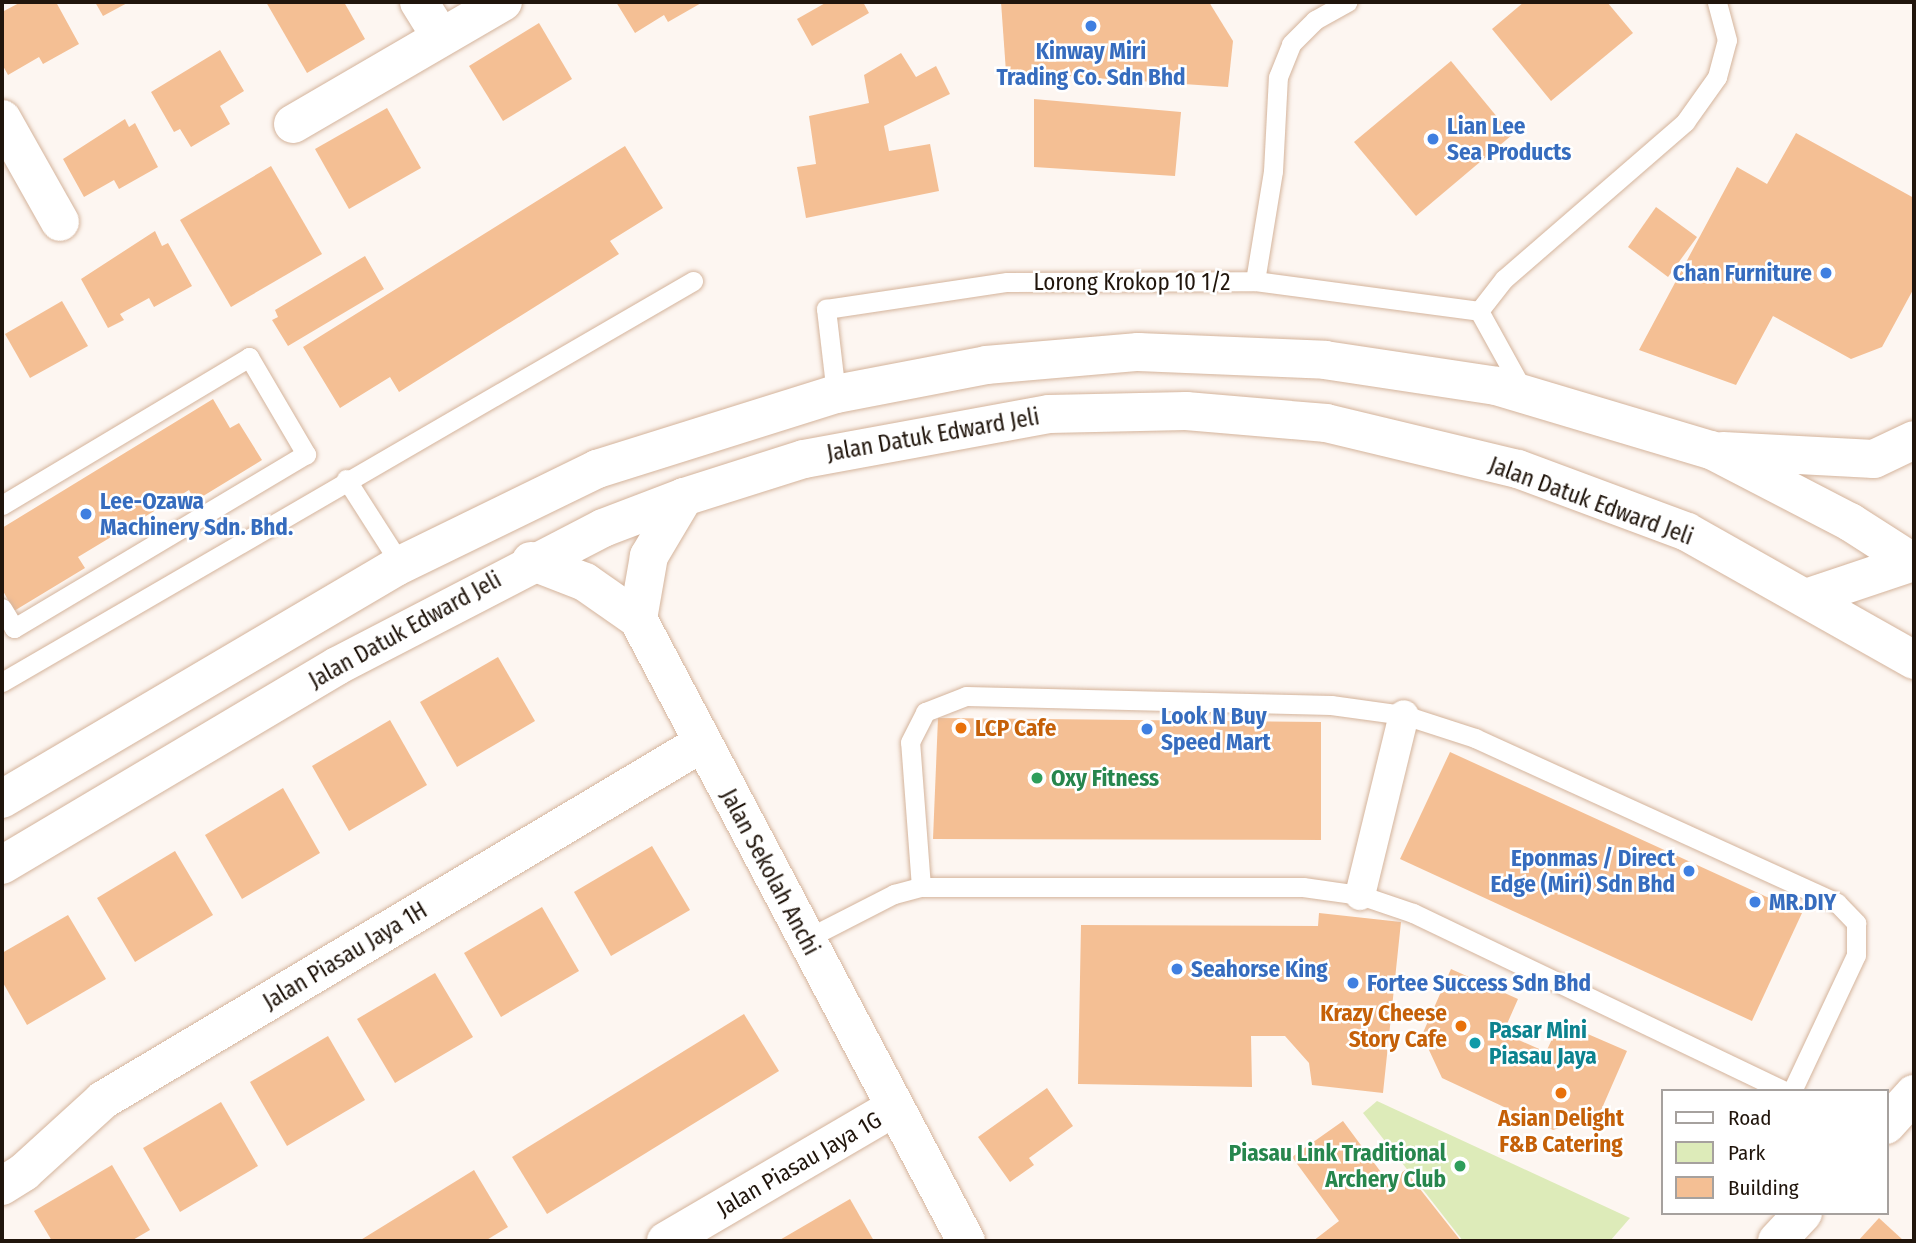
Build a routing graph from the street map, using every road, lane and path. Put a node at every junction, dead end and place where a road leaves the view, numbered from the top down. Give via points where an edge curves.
1 (419, 2) edge
2 (503, 2) edge
3 (1347, 2) edge
4 (1717, 2) edge
5 (440, 35) junction
6 (2, 119) edge
7 (293, 124) dead end
8 (60, 222) dead end
9 (693, 281) dead end
10 (1255, 281) junction
11 (1479, 311) junction
12 (836, 394) junction
13 (1525, 394) junction
14 (1914, 440) edge
15 (1711, 450) junction
16 (346, 480) junction
17 (684, 496) junction
18 (2, 505) edge
19 (531, 561) junction
20 (1914, 562) edge
21 (401, 565) junction
22 (1806, 598) junction
23 (2, 608) edge
24 (638, 619) junction
25 (1914, 660) edge
26 (2, 682) edge
27 (1404, 715) junction
28 (702, 743) junction
29 (2, 799) edge
30 (2, 865) edge
31 (921, 887) junction
32 (1360, 895) junction
33 (806, 939) junction
34 (1782, 1089) edge
35 (1793, 1089) edge
36 (1914, 1094) edge
37 (895, 1107) junction
38 (1888, 1123) edge
39 (2, 1186) edge
40 (1801, 1215) edge
41 (666, 1241) edge
42 (966, 1241) edge
43 (1777, 1241) edge

1 - 5 street
2 - 5 street
3 - 10 lane, Lorong Krokop 10 1/2 via 1315,20 1291,44 1278,77 1273,170
4 - 11 lane via 1727,40 1724,52 1717,77 1685,122 1504,279
5 - 7 street
6 - 8 street
9 - 16 lane
10 - 11 lane
10 - 12 lane, Lorong Krokop 10 1/2 via 1007,282 826,309
11 - 13 lane
12 - 13 street via 986,365 1138,352 1325,360
12 - 21 street via 597,469
13 - 15 street
14 - 15 street via 1874,459
15 - 20 street via 1850,522
16 - 21 lane
16 - 26 lane
17 - 19 street, Jalan Datuk Edward Jeli
17 - 22 street, Jalan Datuk Edward Jeli via 804,459 1049,414 1186,411 1313,422 1518,470 1687,532
17 - 24 street via 649,556
18 - 23 lane via 249,357 306,454 14,628
19 - 24 street via 585,582
19 - 30 street, Jalan Datuk Edward Jeli via 337,666
20 - 22 street
21 - 29 street
22 - 25 street, Jalan Datuk Edward Jeli
24 - 28 street, Jalan Sekolah Anchi
27 - 31 lane via 1331,705 966,696 925,712 910,742
27 - 32 street
27 - 35 lane via 1475,738 1837,903 1856,923 1856,955
28 - 33 street, Jalan Sekolah Anchi
28 - 39 street, Jalan Piasau Jaya 1H via 103,1100
31 - 32 lane via 1303,887
31 - 33 lane via 894,894
32 - 34 lane via 1413,913
33 - 37 street, Jalan Sekolah Anchi
36 - 38 street
37 - 41 street, Jalan Piasau Jaya 1G
37 - 42 street, Jalan Sekolah Anchi
40 - 43 street

